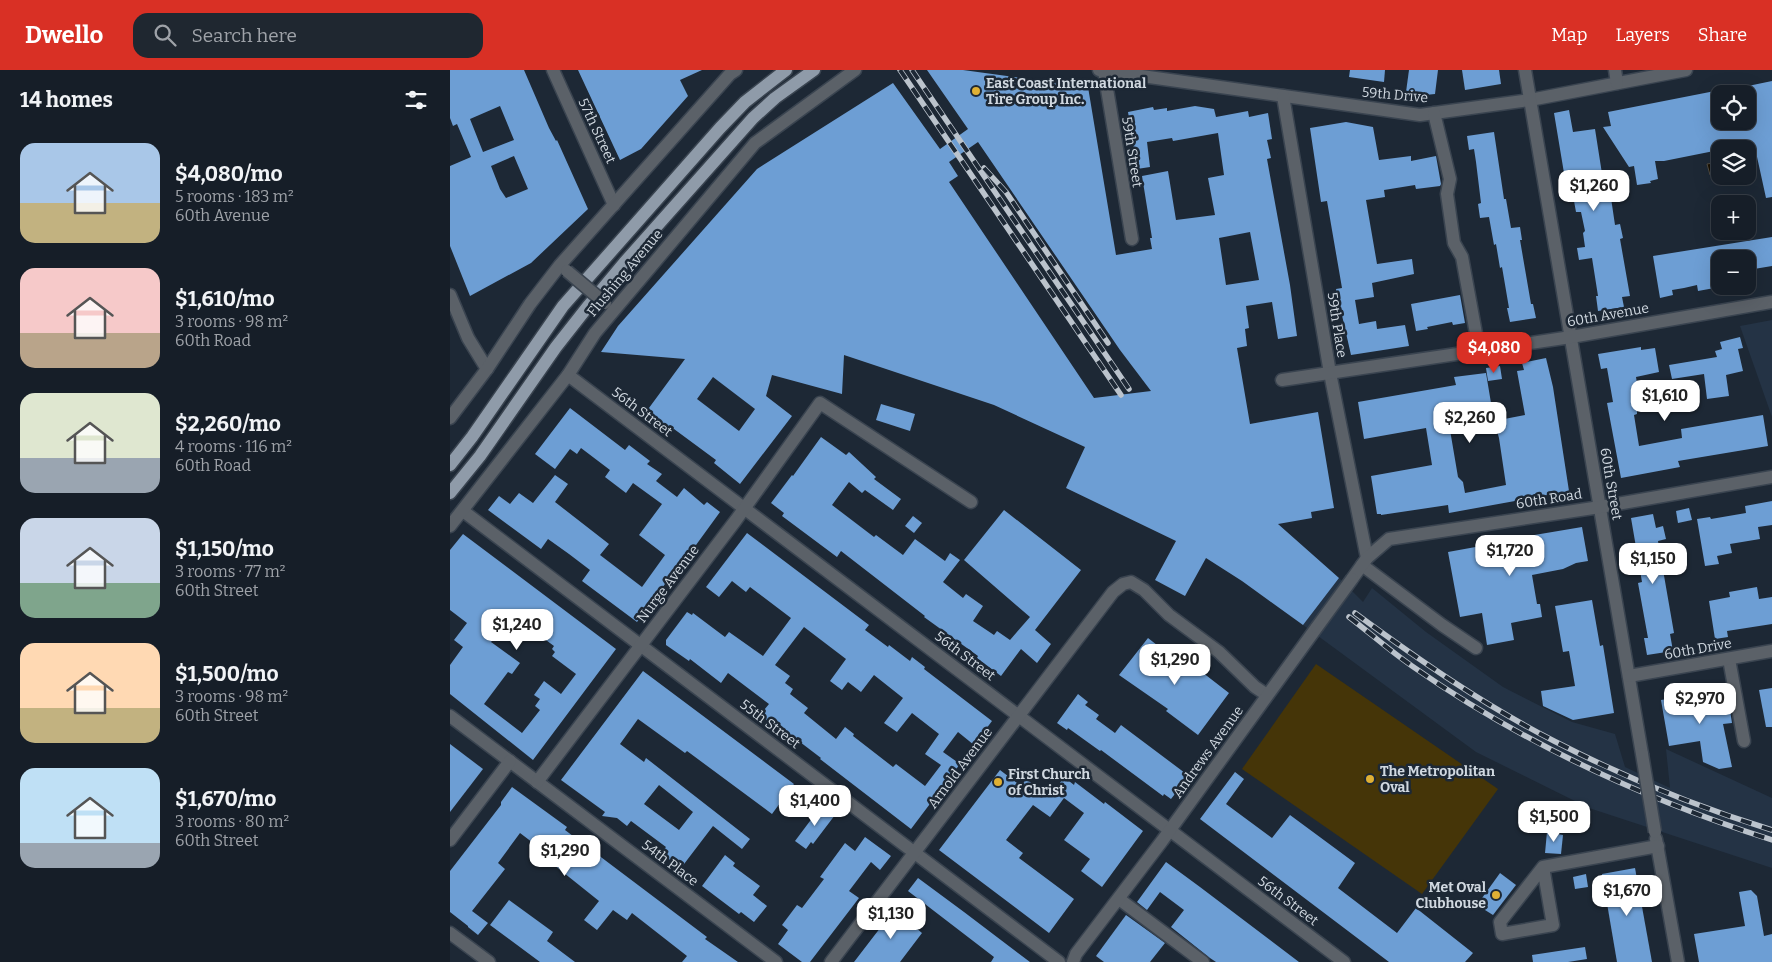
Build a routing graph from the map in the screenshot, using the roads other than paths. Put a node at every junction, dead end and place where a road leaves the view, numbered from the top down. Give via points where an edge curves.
1 (553, 70) edge
2 (736, 70) edge
3 (786, 70) edge
4 (814, 70) edge
5 (855, 70) edge
6 (1101, 70) edge
7 (1525, 70) edge
8 (1615, 70) edge
9 (1686, 70) edge
10 (1126, 72) edge
11 (1617, 83) junction
12 (1283, 96) junction
13 (1530, 100) junction
14 (1434, 113) junction
15 (614, 205) junction
16 (1132, 238) dead end
17 (564, 268) junction
18 (450, 295) edge
19 (1772, 302) edge
20 (609, 307) junction
21 (1571, 337) junction
22 (1479, 350) junction
23 (487, 369) junction
24 (1330, 373) junction
25 (568, 375) junction
26 (1282, 380) dead end
27 (450, 418) edge
28 (450, 466) edge
29 (1772, 477) edge
30 (450, 493) edge
31 (972, 502) dead end
32 (1600, 507) junction
33 (744, 508) junction
34 (462, 511) junction
35 (450, 526) edge
36 (1365, 561) junction
37 (640, 646) junction
38 (1476, 648) dead end
39 (1772, 652) edge
40 (1729, 659) junction
41 (1629, 676) junction
42 (1267, 696) junction
43 (450, 716) edge
44 (1018, 716) junction
45 (1744, 741) dead end
46 (510, 761) junction
47 (537, 782) junction
48 (1170, 830) junction
49 (450, 840) edge
50 (1658, 846) junction
51 (915, 853) junction
52 (1543, 867) junction
53 (1119, 899) junction
54 (450, 933) edge
55 (489, 962) edge
56 (776, 962) edge
57 (831, 962) edge
58 (1059, 962) edge
59 (1073, 962) edge
60 (1203, 962) edge
61 (1344, 962) edge
62 (1678, 962) edge

1 - 15 street, 57th Street
2 - 15 street
3 - 28 main road, Flushing Avenue via 745,102 720,128 563,306
4 - 30 main road, Flushing Avenue via 753,118 624,263 556,347 480,456
5 - 20 street, Flushing Avenue via 755,143
6 - 10 street, 59th Drive
6 - 16 street, 59th Street
7 - 13 street, 60th Street
8 - 11 street
9 - 11 street, 59th Drive
10 - 12 street, 59th Drive
11 - 13 street, 59th Drive
12 - 14 street, 59th Drive via 1420,115
12 - 24 street, 59th Place
13 - 14 street, 59th Drive
13 - 21 street, 60th Street
14 - 22 street via 1450,179 1447,194 1454,243 1463,261
15 - 17 street
17 - 20 street, bridge
17 - 23 street via 530,304
18 - 23 street via 468,338
19 - 21 street, 60th Avenue
20 - 25 street, Flushing Avenue
21 - 22 street, 60th Avenue
21 - 32 street, 60th Street
22 - 24 street, 60th Avenue
23 - 27 street
24 - 26 street, 60th Avenue
24 - 36 street, 59th Place
25 - 33 street, 56th Street
25 - 34 street, Flushing Avenue
29 - 32 street, 60th Road
31 - 33 street, Nurge Avenue via 820,403
32 - 36 street, 60th Road via 1389,540
32 - 41 street, 60th Street
33 - 37 street, Nurge Avenue
33 - 44 street, 56th Street
34 - 35 street, Flushing Avenue
34 - 37 street, 55th Street
36 - 38 street via 1442,625
36 - 42 street, Andrews Avenue, bridge
37 - 47 street, Nurge Avenue
37 - 51 street, 55th Street
39 - 40 street, 60th Drive
40 - 41 street, 60th Drive
40 - 45 street
41 - 50 street, 60th Street, bridge
42 - 44 street, Arnold Avenue via 1219,652 1169,616 1144,590 1131,582 1113,592
42 - 48 street, Andrews Avenue
43 - 46 street, 54th Place
44 - 48 street, 56th Street
44 - 51 street, Arnold Avenue
46 - 47 street, 54th Place
46 - 49 street
47 - 56 street, 54th Place
48 - 53 street, Andrews Avenue
48 - 61 street, 56th Street
50 - 52 street
50 - 62 street, 60th Street
51 - 57 street, Arnold Avenue
51 - 58 street, 55th Street
52 - 52 street via 1500,922 1502,934 1552,925
53 - 59 street, Andrews Avenue
53 - 60 street
54 - 55 street

